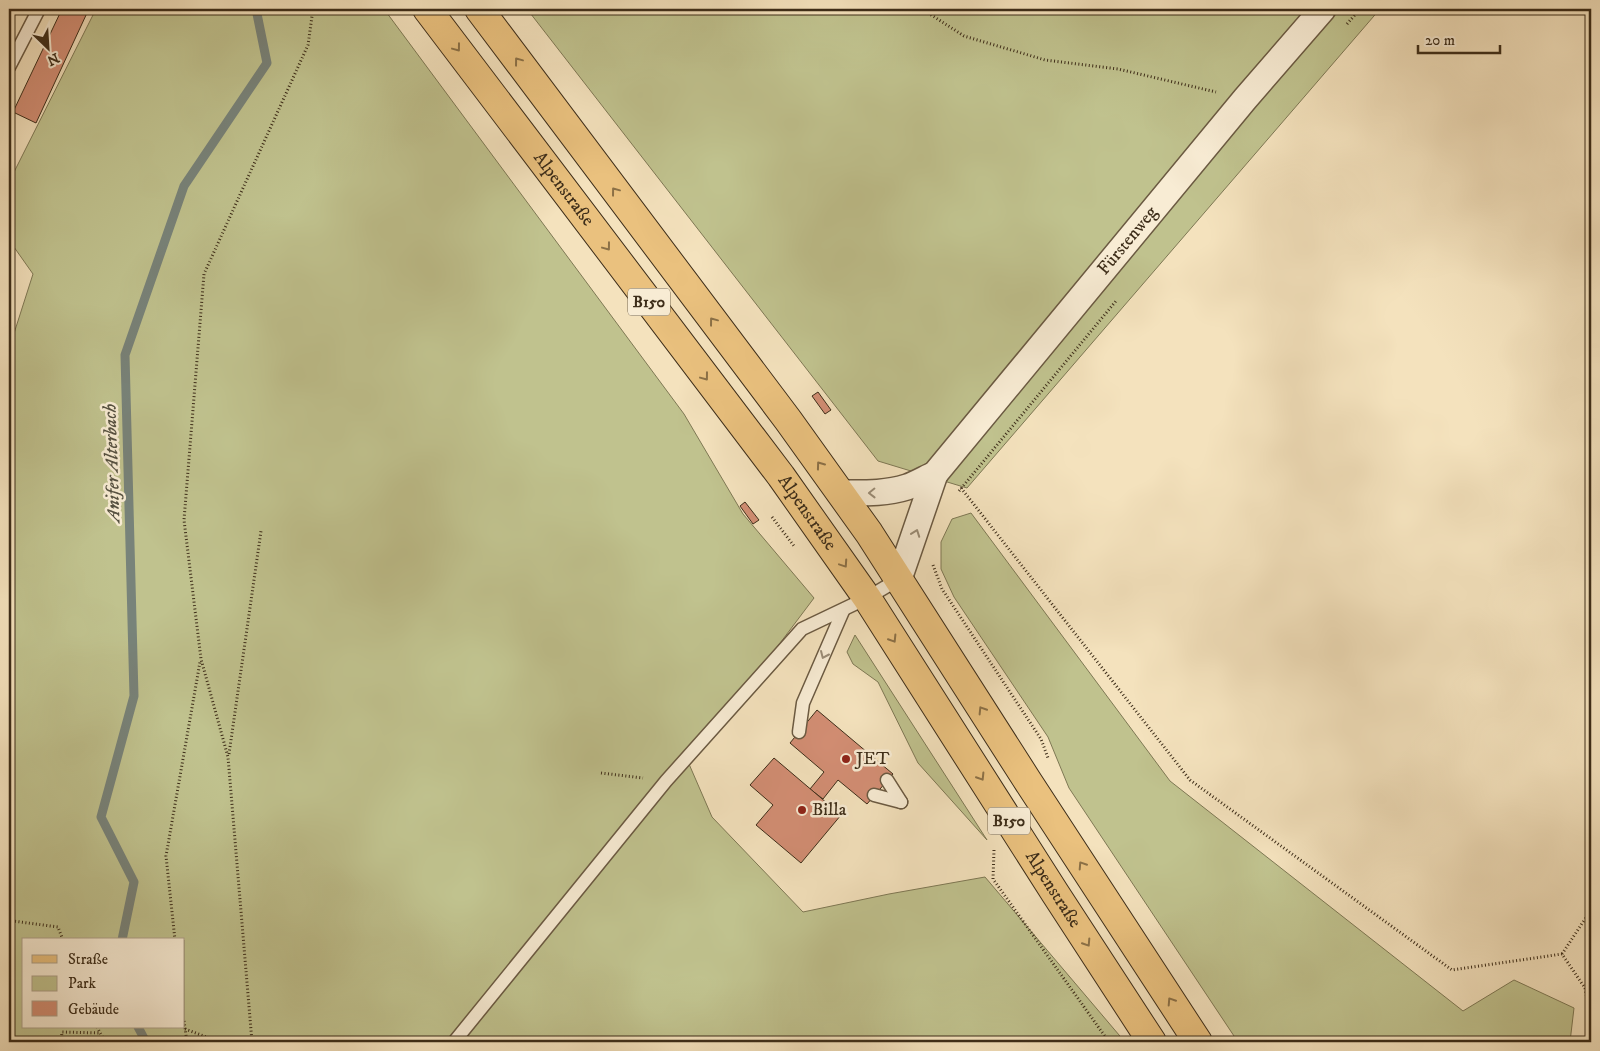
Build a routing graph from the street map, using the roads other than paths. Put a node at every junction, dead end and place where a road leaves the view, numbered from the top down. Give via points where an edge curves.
1 (39, 9) edge
2 (428, 9) edge
3 (479, 9) edge
4 (1323, 9) edge
5 (9, 67) edge
6 (938, 470) junction
7 (841, 493) junction
8 (899, 579) junction
9 (867, 598) junction
10 (843, 610) junction
11 (803, 703) junction
12 (812, 718) dead end
13 (799, 732) dead end
14 (886, 780) dead end
15 (874, 795) dead end
16 (454, 1042) edge
17 (1152, 1042) edge
18 (1198, 1042) edge

1 - 5 lane
2 -> 9 main road, Alpenstraße / B150 via 781,476
7 -> 3 main road, B150
4 - 6 street, Fürstenweg
6 -> 7 street, Fürstenweg via 908,487
8 -> 6 street, Fürstenweg
7 - 8 main road, B150
8 - 9 lane
18 -> 8 main road, B150
9 - 10 lane
9 -> 17 main road, Alpenstraße / B150
10 -> 11 lane
10 - 16 lane via 802,629 666,781
11 - 12 lane
11 - 13 lane
14 - 15 lane via 901,802

